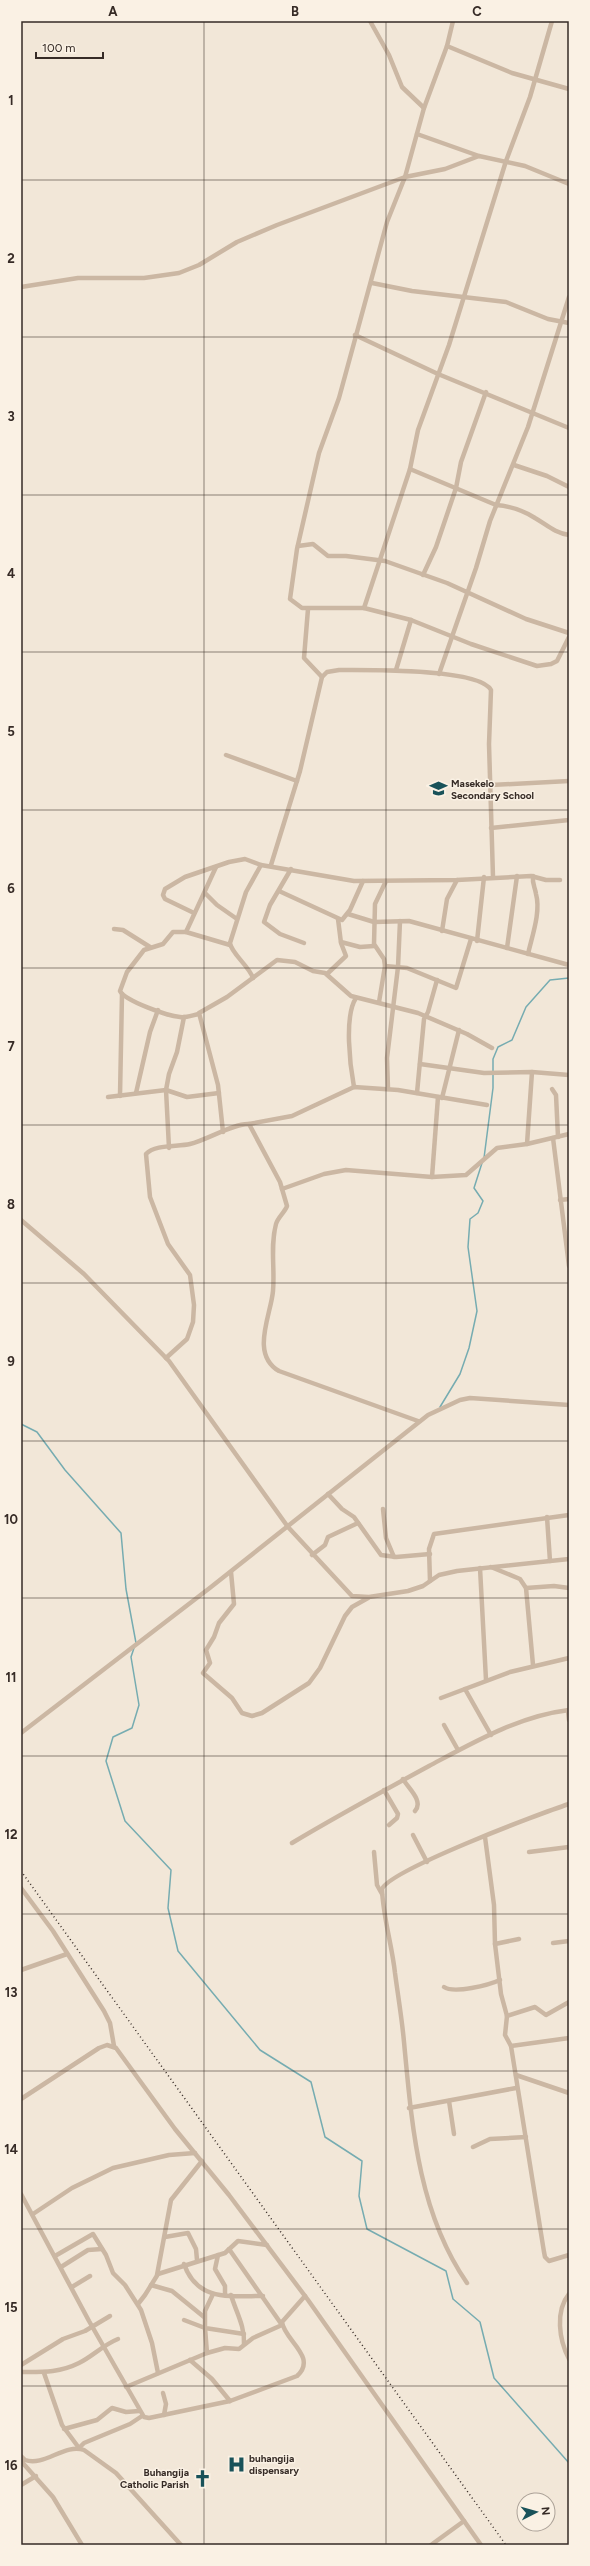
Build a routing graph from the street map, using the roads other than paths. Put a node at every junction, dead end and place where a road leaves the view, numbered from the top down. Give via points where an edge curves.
1 (370, 21) edge
2 (375, 21) edge
3 (453, 21) edge
4 (552, 21) edge
5 (376, 28) junction
6 (447, 46) junction
7 (535, 79) junction
8 (569, 89) edge
9 (424, 108) junction
10 (418, 134) junction
11 (479, 156) junction
12 (506, 161) junction
13 (405, 177) junction
14 (569, 184) edge
15 (372, 283) junction
16 (21, 287) edge
17 (464, 297) junction
18 (569, 297) edge
19 (562, 321) junction
20 (569, 323) edge
21 (355, 335) junction
22 (438, 374) junction
23 (486, 392) junction
24 (532, 413) junction
25 (569, 428) edge
26 (514, 465) junction
27 (410, 470) junction
28 (569, 487) edge
29 (456, 488) junction
30 (496, 505) junction
31 (569, 535) edge
32 (298, 546) junction
33 (381, 560) junction
34 (423, 575) junction
35 (468, 593) junction
36 (364, 608) junction
37 (308, 609) junction
38 (411, 620) junction
39 (569, 633) edge
40 (451, 636) junction
41 (569, 637) edge
42 (396, 670) junction
43 (439, 674) junction
44 (322, 677) junction
45 (226, 755) dead end
46 (297, 781) junction
47 (569, 781) edge
48 (490, 785) junction
49 (569, 820) edge
50 (491, 828) junction
51 (261, 865) junction
52 (271, 865) junction
53 (216, 867) junction
54 (291, 869) junction
55 (517, 876) junction
56 (533, 876) junction
57 (493, 877) junction
58 (484, 878) junction
59 (457, 880) junction
60 (560, 880) dead end
61 (363, 881) junction
62 (386, 881) junction
63 (279, 891) junction
64 (205, 893) junction
65 (194, 913) junction
66 (348, 914) junction
67 (237, 918) junction
68 (338, 919) junction
69 (400, 921) junction
70 (374, 922) junction
71 (114, 929) dead end
72 (442, 931) junction
73 (186, 932) junction
74 (471, 939) junction
75 (477, 941) junction
76 (341, 942) junction
77 (304, 943) dead end
78 (230, 945) junction
79 (374, 946) junction
80 (150, 947) junction
81 (507, 948) junction
82 (528, 954) junction
83 (569, 965) edge
84 (385, 966) junction
85 (398, 967) junction
86 (328, 974) junction
87 (253, 978) junction
88 (437, 980) junction
89 (122, 994) junction
90 (356, 998) junction
91 (379, 1002) junction
92 (393, 1007) junction
93 (158, 1010) junction
94 (199, 1014) junction
95 (425, 1016) junction
96 (184, 1017) junction
97 (459, 1030) junction
98 (492, 1048) dead end
99 (420, 1064) junction
100 (450, 1068) junction
101 (532, 1072) junction
102 (569, 1074) edge
103 (354, 1087) junction
104 (388, 1089) junction
105 (552, 1089) dead end
106 (166, 1090) junction
107 (136, 1093) junction
108 (219, 1093) junction
109 (417, 1093) junction
110 (120, 1096) junction
111 (108, 1097) dead end
112 (440, 1098) junction
113 (487, 1105) dead end
114 (249, 1124) junction
115 (223, 1132) junction
116 (569, 1134) edge
117 (556, 1137) junction
118 (528, 1144) junction
119 (169, 1148) junction
120 (432, 1177) junction
121 (282, 1189) junction
122 (569, 1199) edge
123 (560, 1200) junction
124 (21, 1220) edge
125 (566, 1228) edge
126 (569, 1266) edge
127 (166, 1358) junction
128 (569, 1405) edge
129 (418, 1422) junction
130 (328, 1494) junction
131 (383, 1508) dead end
132 (569, 1514) edge
133 (547, 1517) junction
134 (358, 1523) junction
135 (288, 1527) junction
136 (430, 1554) junction
137 (312, 1555) junction
138 (394, 1557) junction
139 (569, 1559) edge
140 (550, 1561) junction
141 (490, 1567) junction
142 (480, 1568) junction
143 (231, 1572) junction
144 (430, 1581) junction
145 (526, 1588) junction
146 (569, 1588) edge
147 (369, 1597) junction
148 (569, 1658) edge
149 (532, 1665) junction
150 (486, 1680) junction
151 (465, 1689) junction
152 (441, 1698) dead end
153 (569, 1710) edge
154 (569, 1720) edge
155 (444, 1724) dead end
156 (21, 1734) edge
157 (491, 1735) junction
158 (458, 1750) junction
159 (403, 1779) junction
160 (384, 1790) junction
161 (569, 1804) edge
162 (415, 1811) dead end
163 (389, 1825) dead end
164 (413, 1835) dead end
165 (485, 1837) junction
166 (292, 1843) dead end
167 (569, 1848) edge
168 (374, 1852) dead end
169 (529, 1852) dead end
170 (427, 1862) junction
171 (21, 1888) edge
172 (382, 1894) junction
173 (519, 1939) dead end
174 (569, 1941) edge
175 (553, 1943) dead end
176 (495, 1944) junction
177 (67, 1954) junction
178 (21, 1970) edge
179 (500, 1980) junction
180 (444, 1987) dead end
181 (569, 2002) edge
182 (507, 2016) junction
183 (569, 2038) edge
184 (114, 2046) junction
185 (511, 2046) junction
186 (516, 2075) junction
187 (516, 2088) junction
188 (569, 2093) edge
189 (21, 2099) edge
190 (449, 2101) junction
191 (410, 2108) junction
192 (454, 2134) dead end
193 (526, 2137) junction
194 (473, 2147) dead end
195 (195, 2152) junction
196 (202, 2161) junction
197 (21, 2194) edge
198 (33, 2214) junction
199 (165, 2237) junction
200 (267, 2245) junction
201 (102, 2249) junction
202 (228, 2251) junction
203 (218, 2255) junction
204 (569, 2255) edge
205 (55, 2256) junction
206 (197, 2260) junction
207 (184, 2264) junction
208 (61, 2267) junction
209 (157, 2275) junction
210 (90, 2276) dead end
211 (467, 2283) dead end
212 (151, 2285) junction
213 (72, 2287) junction
214 (213, 2294) junction
215 (569, 2294) edge
216 (231, 2295) junction
217 (225, 2296) junction
218 (263, 2296) junction
219 (305, 2296) junction
220 (138, 2304) junction
221 (110, 2316) dead end
222 (204, 2317) junction
223 (184, 2320) dead end
224 (282, 2325) junction
225 (91, 2326) junction
226 (205, 2328) junction
227 (244, 2334) junction
228 (118, 2339) dead end
229 (244, 2344) junction
230 (102, 2346) junction
231 (207, 2353) junction
232 (569, 2359) edge
233 (190, 2360) junction
234 (21, 2365) edge
235 (21, 2372) edge
236 (44, 2373) junction
237 (158, 2373) junction
238 (126, 2387) junction
239 (163, 2393) dead end
240 (230, 2401) junction
241 (141, 2413) junction
242 (164, 2415) junction
243 (64, 2429) junction
244 (79, 2448) junction
245 (21, 2456) edge
246 (22, 2463) edge
247 (36, 2476) junction
248 (21, 2484) edge
249 (464, 2521) junction
250 (82, 2545) edge
251 (181, 2545) edge
252 (431, 2545) edge
253 (481, 2545) edge

1 - 5 street
2 - 5 street
3 - 6 street
4 - 7 street
5 - 9 street via 402,87
6 - 7 street via 512,73
6 - 9 street
7 - 8 street
7 - 12 street
9 - 10 street
10 - 11 street
10 - 13 street
11 - 12 street
11 - 13 street via 445,169
12 - 14 street
12 - 17 street
13 - 15 street via 388,222
13 - 16 street via 262,231 199,265 179,272 144,278 72,279
15 - 17 street
15 - 21 street
17 - 19 street via 506,302
17 - 22 street
18 - 19 street
19 - 20 street
19 - 24 street
21 - 22 street
21 - 32 street via 339,398 319,454
22 - 23 street
22 - 27 street via 418,430
23 - 24 street
23 - 29 street via 461,462
24 - 25 street
24 - 26 street
26 - 28 street via 547,476
26 - 30 street
27 - 29 street
27 - 33 street
29 - 30 street
29 - 34 street via 436,547
30 - 31 street via 507,506 532,516 547,527
30 - 35 street
32 - 33 street via 313,544 328,556
32 - 37 street via 290,599 297,606
33 - 34 street
33 - 36 street
34 - 35 street
35 - 39 street via 526,619
35 - 40 street
36 - 37 street
36 - 38 street
37 - 44 street via 304,658
38 - 40 street
38 - 42 street
40 - 41 street via 497,654 539,666 556,661
40 - 43 street
42 - 43 street
42 - 44 street via 332,670
43 - 48 street via 484,684 491,690
44 - 46 street
45 - 46 street
46 - 52 street
47 - 48 street
48 - 50 street
49 - 50 street
50 - 57 street
51 - 52 street
51 - 53 street via 243,859
51 - 67 street via 246,892
52 - 54 street
53 - 64 street
53 - 65 street via 176,881 164,890 165,899
54 - 61 street
54 - 63 street
55 - 56 street
55 - 57 street
55 - 81 street
56 - 60 street via 546,880
56 - 82 street via 536,914
57 - 58 street
58 - 59 street
58 - 75 street
59 - 62 street
59 - 72 street via 447,899
61 - 62 street
61 - 66 street
62 - 70 street via 375,902
63 - 68 street
63 - 77 street via 270,905 264,924
64 - 65 street
64 - 67 street via 217,905
65 - 73 street
66 - 68 street via 343,920
66 - 70 street
67 - 78 street
68 - 76 street
69 - 70 street
69 - 72 street
69 - 85 street
70 - 79 street
71 - 80 street via 123,930
72 - 74 street
73 - 78 street
73 - 80 street via 173,932 163,944
74 - 75 street
74 - 88 street via 457,987
75 - 81 street
76 - 79 street via 360,947
76 - 86 street via 346,956
78 - 87 street
79 - 84 street via 384,959
80 - 89 street via 144,950 128,972 120,988
81 - 82 street
82 - 83 street
84 - 85 street
84 - 91 street
85 - 88 street
85 - 92 street
86 - 87 street via 282,959 272,963
86 - 90 street
87 - 94 street
88 - 95 street
89 - 93 street
89 - 110 street
90 - 91 street
90 - 103 street via 352,1010 348,1054
91 - 92 street
92 - 95 street
92 - 104 street
93 - 96 street
93 - 107 street via 150,1032
94 - 96 street
94 - 108 street
95 - 97 street
95 - 99 street
96 - 106 street
97 - 98 street
97 - 100 street
99 - 100 street
99 - 109 street
100 - 101 street via 484,1072
100 - 112 street
101 - 102 street
101 - 118 street
103 - 104 street
103 - 114 street via 292,1116
104 - 109 street
105 - 117 street via 556,1095
106 - 107 street
106 - 108 street via 187,1097
106 - 119 street
107 - 110 street
108 - 115 street
109 - 112 street
110 - 111 street
112 - 113 street
112 - 120 street
114 - 115 street
114 - 121 street
115 - 119 street via 190,1144
116 - 117 street
117 - 118 street
117 - 123 street
118 - 120 street via 494,1149 466,1175
119 - 127 street via 153,1150 146,1154 148,1186 168,1244 190,1275 194,1305 187,1338
120 - 121 street via 346,1170 324,1174
121 - 129 street via 287,1207 275,1228 272,1253 273,1294 264,1335 268,1361 278,1371
122 - 123 street
123 - 125 street
124 - 127 street via 84,1274
125 - 126 street
127 - 135 street
128 - 129 street via 465,1399
129 - 130 street
130 - 134 street
130 - 135 street
131 - 138 street via 386,1538
132 - 133 street
133 - 136 street via 435,1534 431,1538
133 - 140 street
134 - 137 street via 327,1537 324,1545
134 - 138 street via 380,1554
135 - 137 street
135 - 143 street
136 - 138 street
136 - 144 street
137 - 147 street via 349,1594 356,1598
139 - 140 street
140 - 141 street
141 - 142 street
141 - 145 street via 520,1579
142 - 144 street via 446,1573
142 - 150 street
143 - 147 street via 234,1604 220,1623 206,1650 210,1663 203,1673 232,1698 239,1710 250,1716 262,1713 306,1686 320,1668 345,1616 355,1605
143 - 156 street
144 - 147 street via 419,1588
145 - 146 street
145 - 149 street
148 - 149 street
149 - 150 street
150 - 151 street
151 - 152 street
151 - 157 street
153 - 154 street
153 - 157 street via 536,1715
155 - 158 street
157 - 158 street
158 - 159 street
159 - 160 street
159 - 162 street via 417,1799
160 - 163 street via 398,1816
160 - 166 street
161 - 165 street
164 - 170 street
165 - 170 street
165 - 176 street via 494,1905
167 - 169 street
168 - 172 street via 377,1885
170 - 172 street via 388,1881 383,1886
171 - 177 street
172 - 191 street via 404,2041
173 - 176 street
174 - 175 street
176 - 179 street
177 - 178 street
177 - 184 street via 108,2018
179 - 180 street via 454,1990
179 - 182 street
181 - 182 street via 546,2015 535,2007
182 - 185 street via 505,2034
183 - 185 street
184 - 189 street via 99,2048
184 - 195 street
185 - 186 street
186 - 187 street
186 - 188 street
187 - 190 street
187 - 193 street
190 - 191 street
190 - 192 street
191 - 211 street via 419,2161 435,2222 447,2251
193 - 194 street via 490,2139
193 - 204 street via 545,2257 549,2260
195 - 196 street
195 - 198 street via 169,2155 113,2168 72,2188
196 - 199 street via 171,2200
196 - 200 street
197 - 198 street
198 - 205 street
199 - 206 street via 188,2233 196,2249
199 - 209 street
200 - 202 street via 239,2240 234,2242
200 - 219 street
201 - 205 street via 92,2233
201 - 208 street via 88,2250
201 - 220 street via 113,2273
202 - 203 street
202 - 218 street
203 - 206 street
203 - 217 street via 215,2269 225,2286
205 - 208 street
206 - 207 street
207 - 209 street
207 - 214 street via 192,2280 201,2289
208 - 213 street
209 - 212 street
210 - 213 street
212 - 220 street
212 - 222 street via 172,2291
213 - 225 street
214 - 217 street
214 - 222 street
215 - 232 street via 562,2306 560,2322 563,2345
216 - 217 street
216 - 218 street
216 - 227 street
218 - 224 street
219 - 224 street via 286,2314
219 - 249 street
220 - 237 street via 148,2328
221 - 225 street
222 - 226 street
223 - 226 street
224 - 229 street
224 - 240 street via 302,2355 301,2372 281,2384
225 - 230 street
225 - 234 street via 86,2331 64,2338
226 - 227 street
226 - 231 street
227 - 229 street
228 - 230 street
229 - 231 street via 237,2349 225,2348
230 - 236 street via 78,2364
230 - 238 street
231 - 233 street
233 - 237 street
233 - 240 street via 212,2379
235 - 236 street
236 - 243 street
237 - 238 street
238 - 241 street
239 - 242 street via 166,2404
240 - 242 street
241 - 242 street via 149,2418
241 - 243 street via 112,2408 97,2420
241 - 244 street via 130,2424 84,2443
243 - 244 street
244 - 245 street via 33,2462
244 - 251 street via 96,2457 116,2473
246 - 247 street
247 - 248 street
247 - 250 street via 53,2497
249 - 252 street
249 - 253 street

